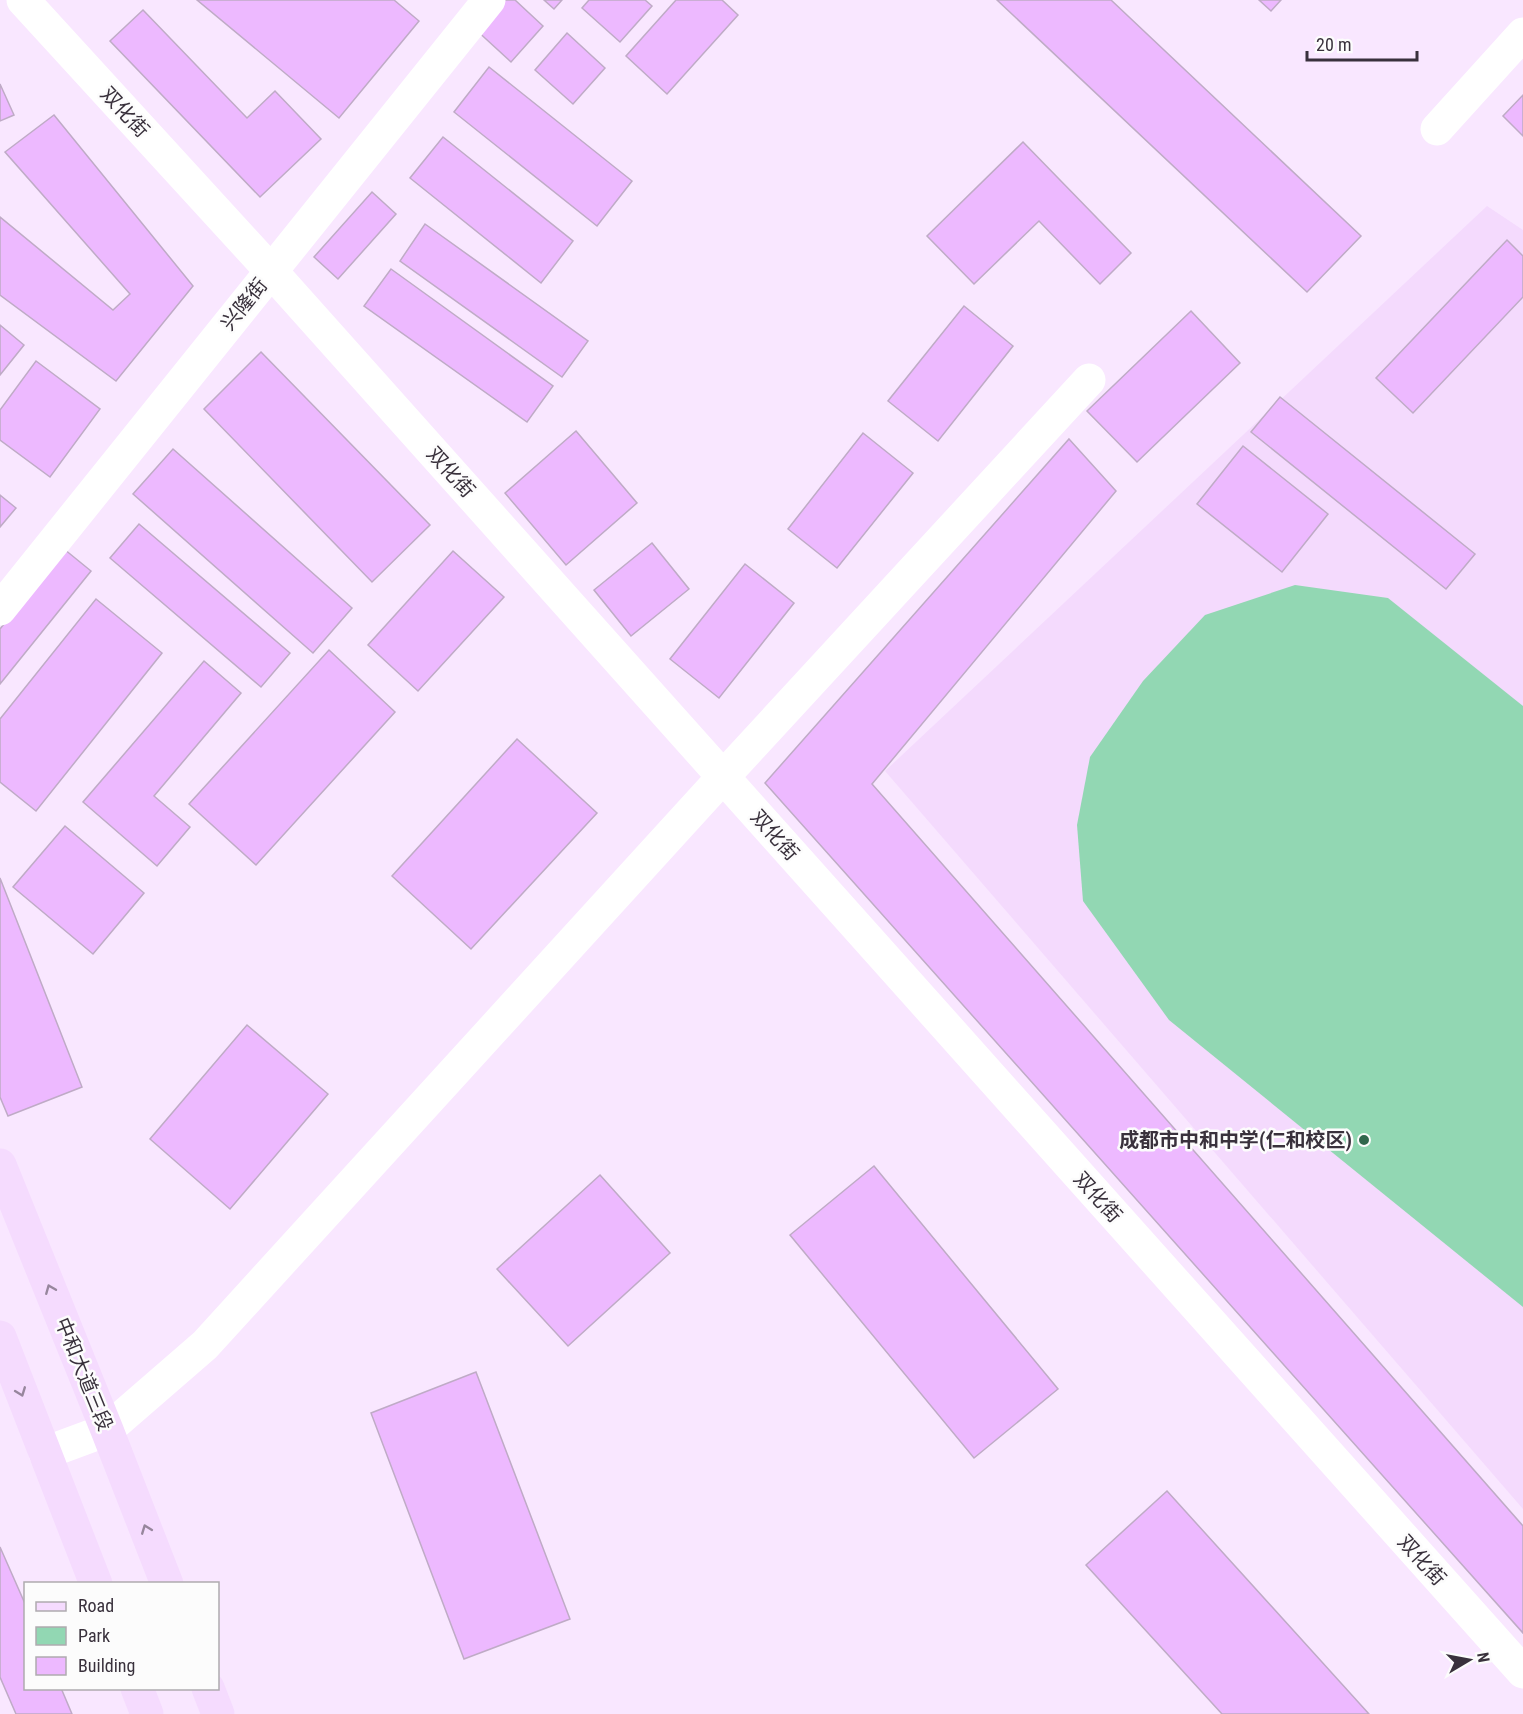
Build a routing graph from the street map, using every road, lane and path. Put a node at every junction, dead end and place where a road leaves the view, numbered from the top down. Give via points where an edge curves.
1 (23, 0) edge
2 (489, 0) edge
3 (1523, 34) edge
4 (1437, 129) dead end
5 (271, 271) junction
6 (1089, 380) dead end
7 (0, 609) edge
8 (723, 777) junction
9 (0, 1165) edge
10 (0, 1337) edge
11 (107, 1430) junction
12 (45, 1453) junction
13 (95, 1582) edge
14 (166, 1582) edge
15 (1523, 1672) edge
16 (137, 1690) edge
17 (208, 1690) edge
18 (147, 1714) edge
19 (218, 1714) edge

1 - 5 street, 双化街
2 - 5 street, 兴隆街
3 - 4 street
5 - 7 street, 兴隆街
5 - 8 street, 双化街
6 - 8 street
8 - 11 street via 206,1345
8 - 15 street, 双化街
11 -> 9 main road, 中和大道三段
10 -> 12 main road
11 - 12 street
14 -> 11 main road, 中和大道三段
12 - 13 main road
16 - 18 main road
17 - 19 main road

